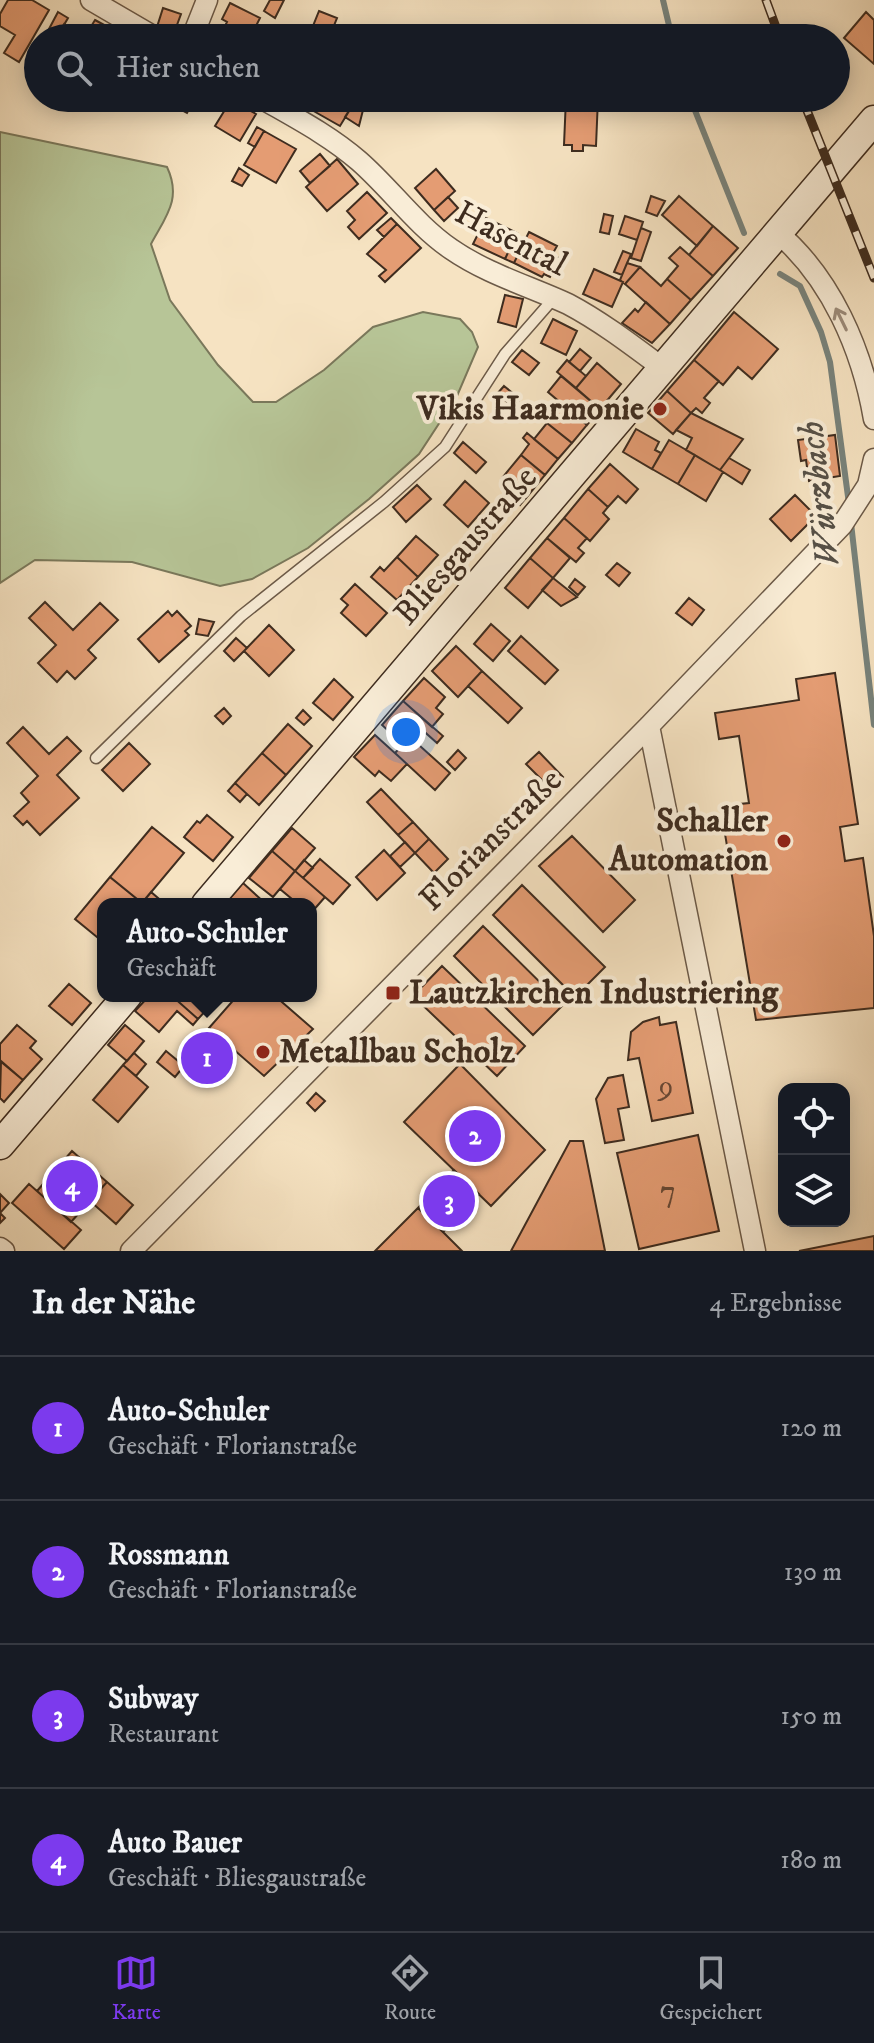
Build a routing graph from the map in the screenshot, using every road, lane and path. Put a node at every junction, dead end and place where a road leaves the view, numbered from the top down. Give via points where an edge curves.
1 (91, 0) edge
2 (207, 0) edge
3 (132, 24) edge
4 (198, 24) edge
5 (284, 112) edge
6 (874, 120) edge
7 (777, 232) junction
8 (554, 298) junction
9 (664, 369) junction
10 (874, 419) edge
11 (874, 459) edge
12 (871, 487) edge
13 (649, 726) junction
14 (96, 758) dead end
15 (211, 898) edge
16 (122, 1002) edge
17 (0, 1145) edge
18 (131, 1251) edge
19 (755, 1251) edge

1 - 3 street
2 - 4 street
5 - 8 street, Hasental via 361,162 453,250
6 - 7 main road, Bliesgaustraße
7 - 9 main road, Bliesgaustraße
10 -> 7 street via 862,364 830,296 797,249
8 - 9 street, Hasental
8 - 14 lane via 505,354 445,447 241,616
9 - 15 main road, Bliesgaustraße
11 - 12 street, Florianstraße
12 - 13 street, Florianstraße via 842,525
13 - 18 street, Florianstraße
13 - 19 street
16 - 17 main road

